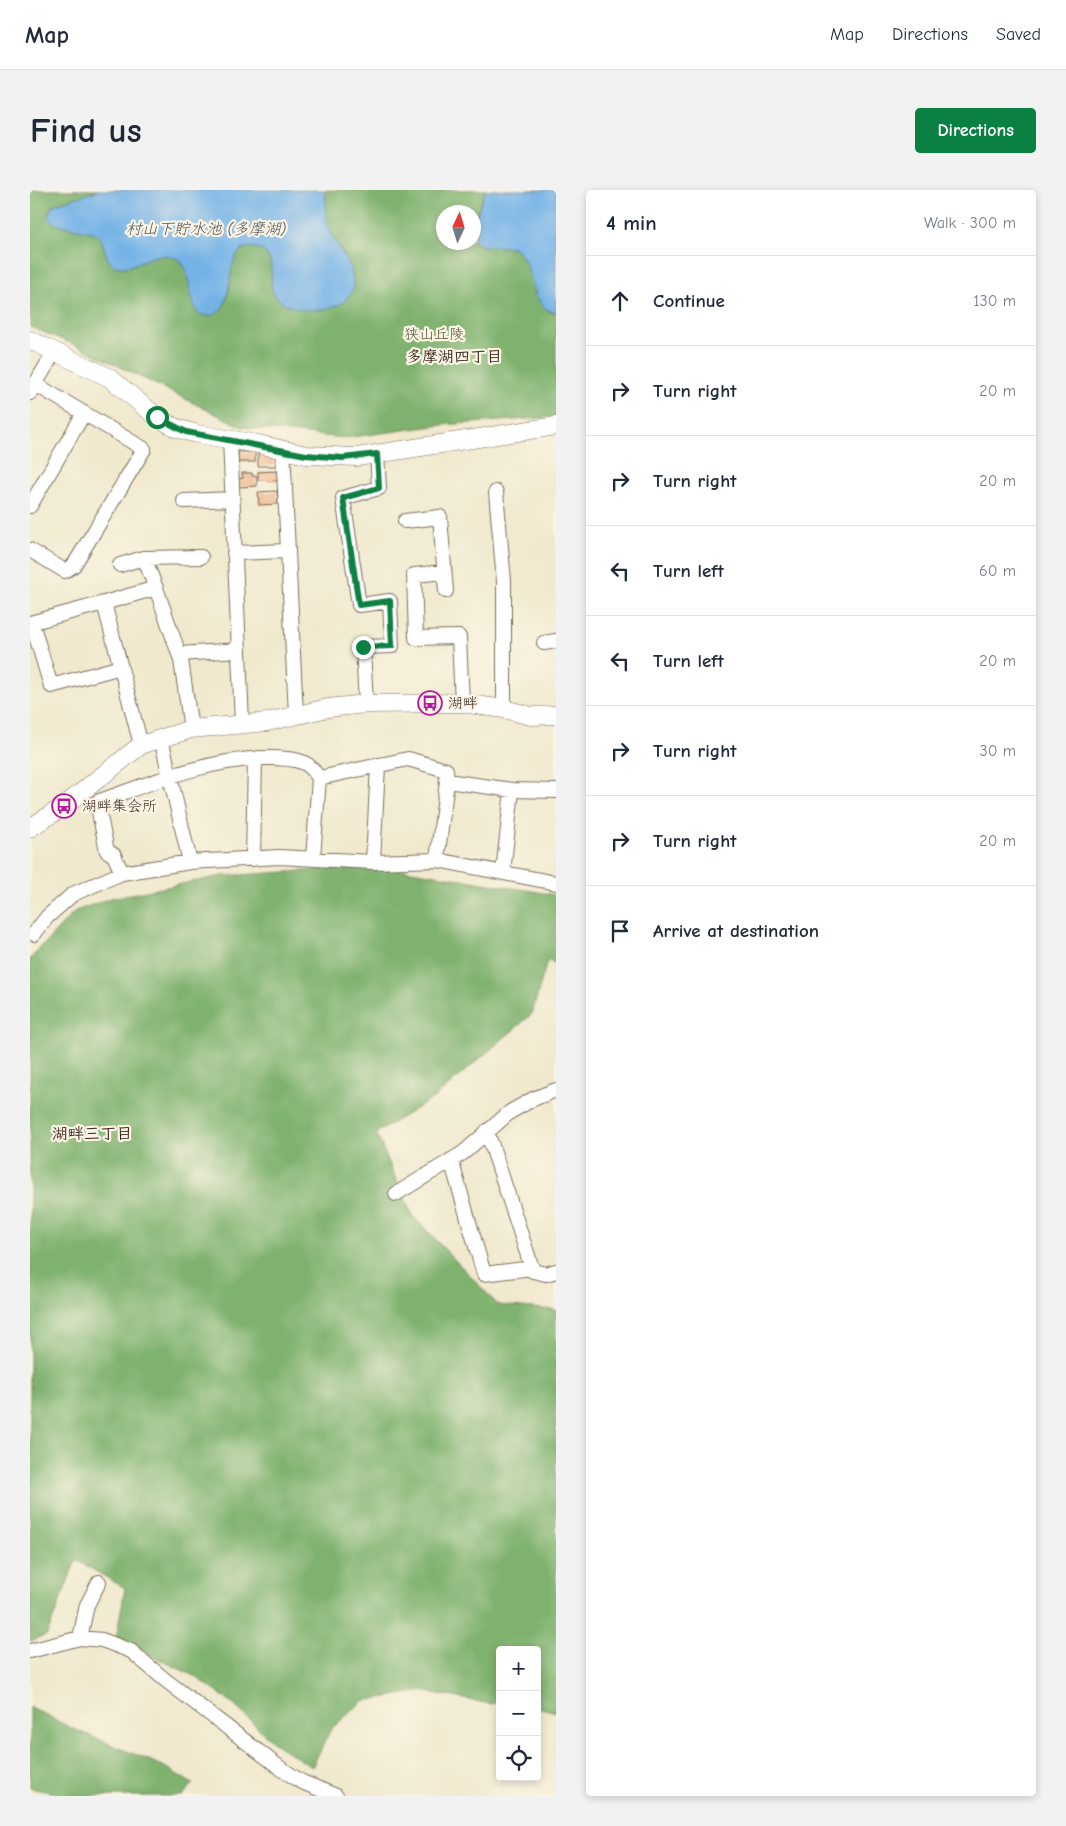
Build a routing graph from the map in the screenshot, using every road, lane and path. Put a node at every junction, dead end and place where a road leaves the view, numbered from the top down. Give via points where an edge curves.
1 (30, 340) edge
2 (55, 351) junction
3 (33, 388) edge
4 (84, 413) junction
5 (556, 426) edge
6 (230, 440) junction
7 (283, 449) junction
8 (377, 454) junction
9 (496, 492) dead end
10 (232, 498) junction
11 (184, 501) dead end
12 (30, 506) edge
13 (405, 521) dead end
14 (30, 550) edge
15 (286, 550) junction
16 (234, 553) junction
17 (201, 557) dead end
18 (144, 558) junction
19 (120, 565) dead end
20 (444, 572) junction
21 (156, 588) junction
22 (446, 591) dead end
23 (104, 603) junction
24 (31, 623) edge
25 (238, 650) junction
26 (180, 654) junction
27 (121, 666) junction
28 (462, 703) junction
29 (366, 704) junction
30 (504, 709) junction
31 (296, 715) junction
32 (556, 715) edge
33 (242, 724) junction
34 (191, 729) junction
35 (161, 738) junction
36 (142, 745) junction
37 (255, 759) junction
38 (378, 765) junction
39 (171, 777) junction
40 (318, 778) junction
41 (447, 781) junction
42 (512, 790) junction
43 (556, 791) edge
44 (30, 828) edge
45 (313, 858) junction
46 (253, 859) junction
47 (437, 860) junction
48 (190, 862) junction
49 (373, 862) junction
50 (122, 873) junction
51 (503, 873) junction
52 (556, 883) edge
53 (31, 935) edge
54 (556, 1090) edge
55 (487, 1131) junction
56 (452, 1160) junction
57 (396, 1194) dead end
58 (532, 1268) junction
59 (556, 1271) edge
60 (99, 1582) dead end
61 (80, 1638) junction
62 (30, 1652) edge
63 (336, 1796) edge

1 - 2 street
2 - 3 street
2 - 6 street via 110,378 157,417 176,428
3 - 4 street
4 - 12 street
4 - 14 street via 144,449 74,565 65,570
5 - 8 street
6 - 7 street
6 - 10 street
7 - 8 street via 328,457
7 - 15 street
8 - 29 street via 379,488 343,498 359,605 390,601 392,646 363,647
9 - 30 street via 504,582
10 - 11 street
10 - 16 street
13 - 20 street via 440,517
15 - 16 street
15 - 31 street
16 - 25 street
17 - 18 street
18 - 19 street
18 - 21 street
20 - 22 street
20 - 28 street via 414,575 416,638 459,638
21 - 23 street
21 - 26 street
23 - 24 street
23 - 27 street
24 - 27 street via 51,686
25 - 26 street
25 - 33 street
26 - 34 street
27 - 36 street
28 - 29 street
28 - 30 street
29 - 31 street
30 - 32 street via 531,716
31 - 33 street
33 - 34 street
34 - 35 street
35 - 36 street
35 - 39 street
36 - 44 street via 64,806
37 - 39 street via 227,760
37 - 40 street via 301,762 311,767
37 - 46 street
38 - 40 street
38 - 41 street via 408,759 427,763 446,770
38 - 49 street
39 - 48 street
39 - 50 street via 97,802 107,851 114,855
40 - 45 street
41 - 42 street
41 - 47 street
42 - 43 street
42 - 51 street
45 - 46 street
45 - 49 street
46 - 48 street
47 - 49 street
47 - 51 street
48 - 50 street
50 - 53 street via 73,894
51 - 52 street
54 - 55 street via 510,1112
55 - 56 street
55 - 58 street
56 - 57 street
56 - 58 street via 484,1274
58 - 59 street via 546,1274
60 - 61 street via 87,1605
61 - 62 street
61 - 63 street via 102,1640 132,1651 283,1770

